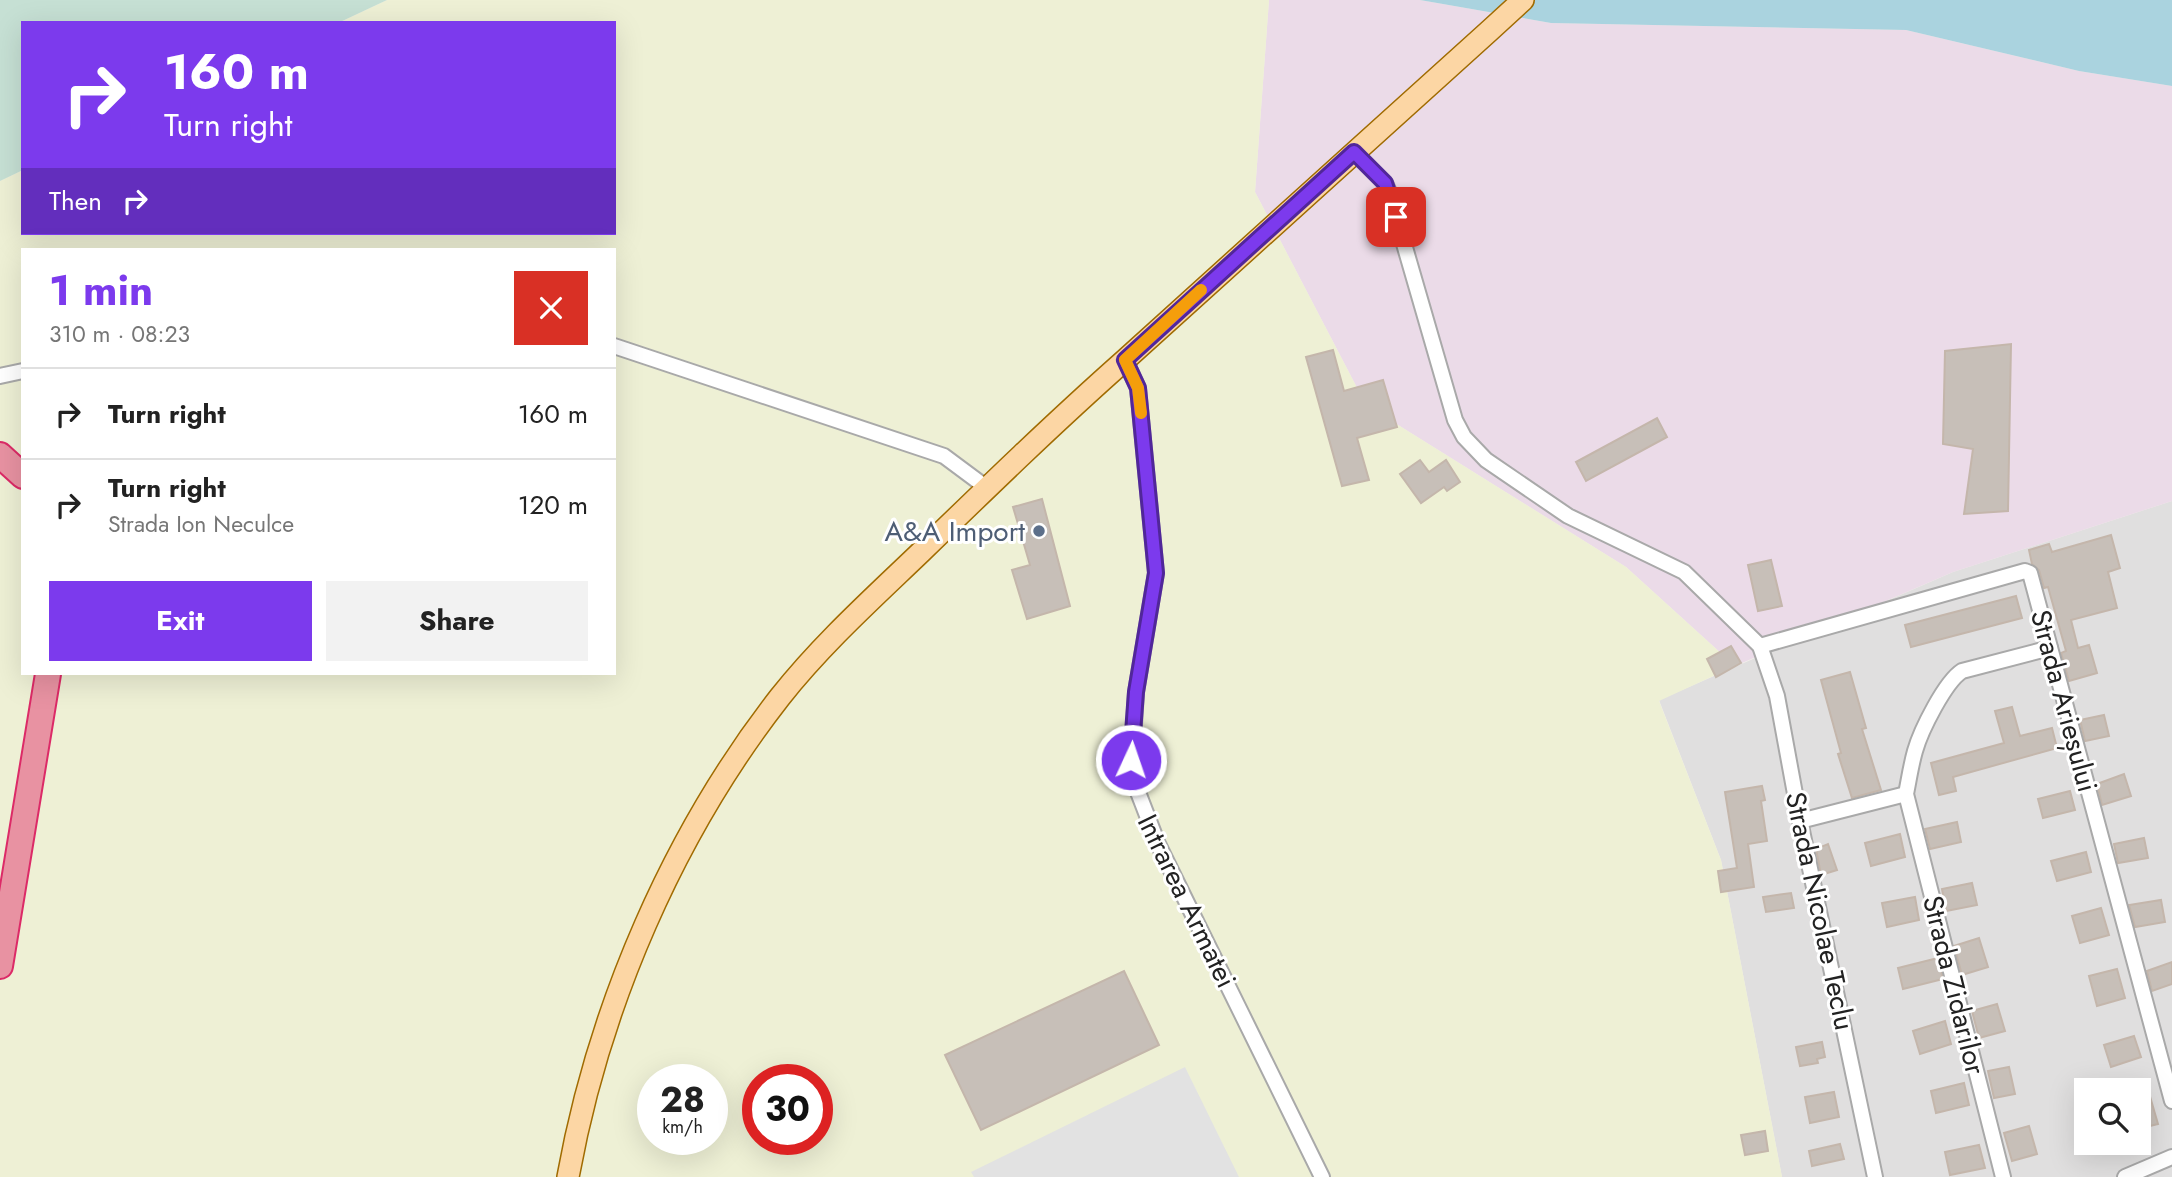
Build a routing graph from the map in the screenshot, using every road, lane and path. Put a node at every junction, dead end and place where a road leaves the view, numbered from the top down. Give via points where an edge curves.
1 (1523, 0) edge
2 (1354, 152) junction
3 (616, 347) edge
4 (1125, 360) junction
5 (21, 371) edge
6 (0, 376) edge
7 (0, 455) edge
8 (21, 474) edge
9 (988, 488) junction
10 (1760, 646) junction
11 (2050, 648) junction
12 (48, 675) edge
13 (1906, 794) junction
14 (1800, 821) junction
15 (0, 966) edge
16 (2172, 1101) edge
17 (2172, 1157) edge
18 (568, 1177) edge
19 (1322, 1177) edge
20 (1875, 1177) edge
21 (2003, 1177) edge
22 (2125, 1177) edge

1 - 2 main road
2 - 4 main road
2 - 10 street via 1389,192 1455,420 1464,437 1486,460 1568,516 1684,572
3 - 9 street via 944,456
4 - 9 main road
4 - 19 street, Intrarea Armatei via 1138,388 1156,573 1136,692 1131,775 1158,844
5 - 6 street
7 - 8 highway
9 - 18 main road via 836,634 780,698 718,787 665,883 622,983 595,1064
10 - 11 street, Strada Arieșului via 2025,570 2031,573
10 - 14 street, Strada Nicolae Teclu via 1777,696
11 - 13 street, Strada Zidarilor via 1955,676 1916,748
11 - 16 street, Strada Arieșului
12 - 15 highway
13 - 14 street
13 - 21 street, Strada Zidarilor
14 - 20 street, Strada Nicolae Teclu
17 - 22 street

